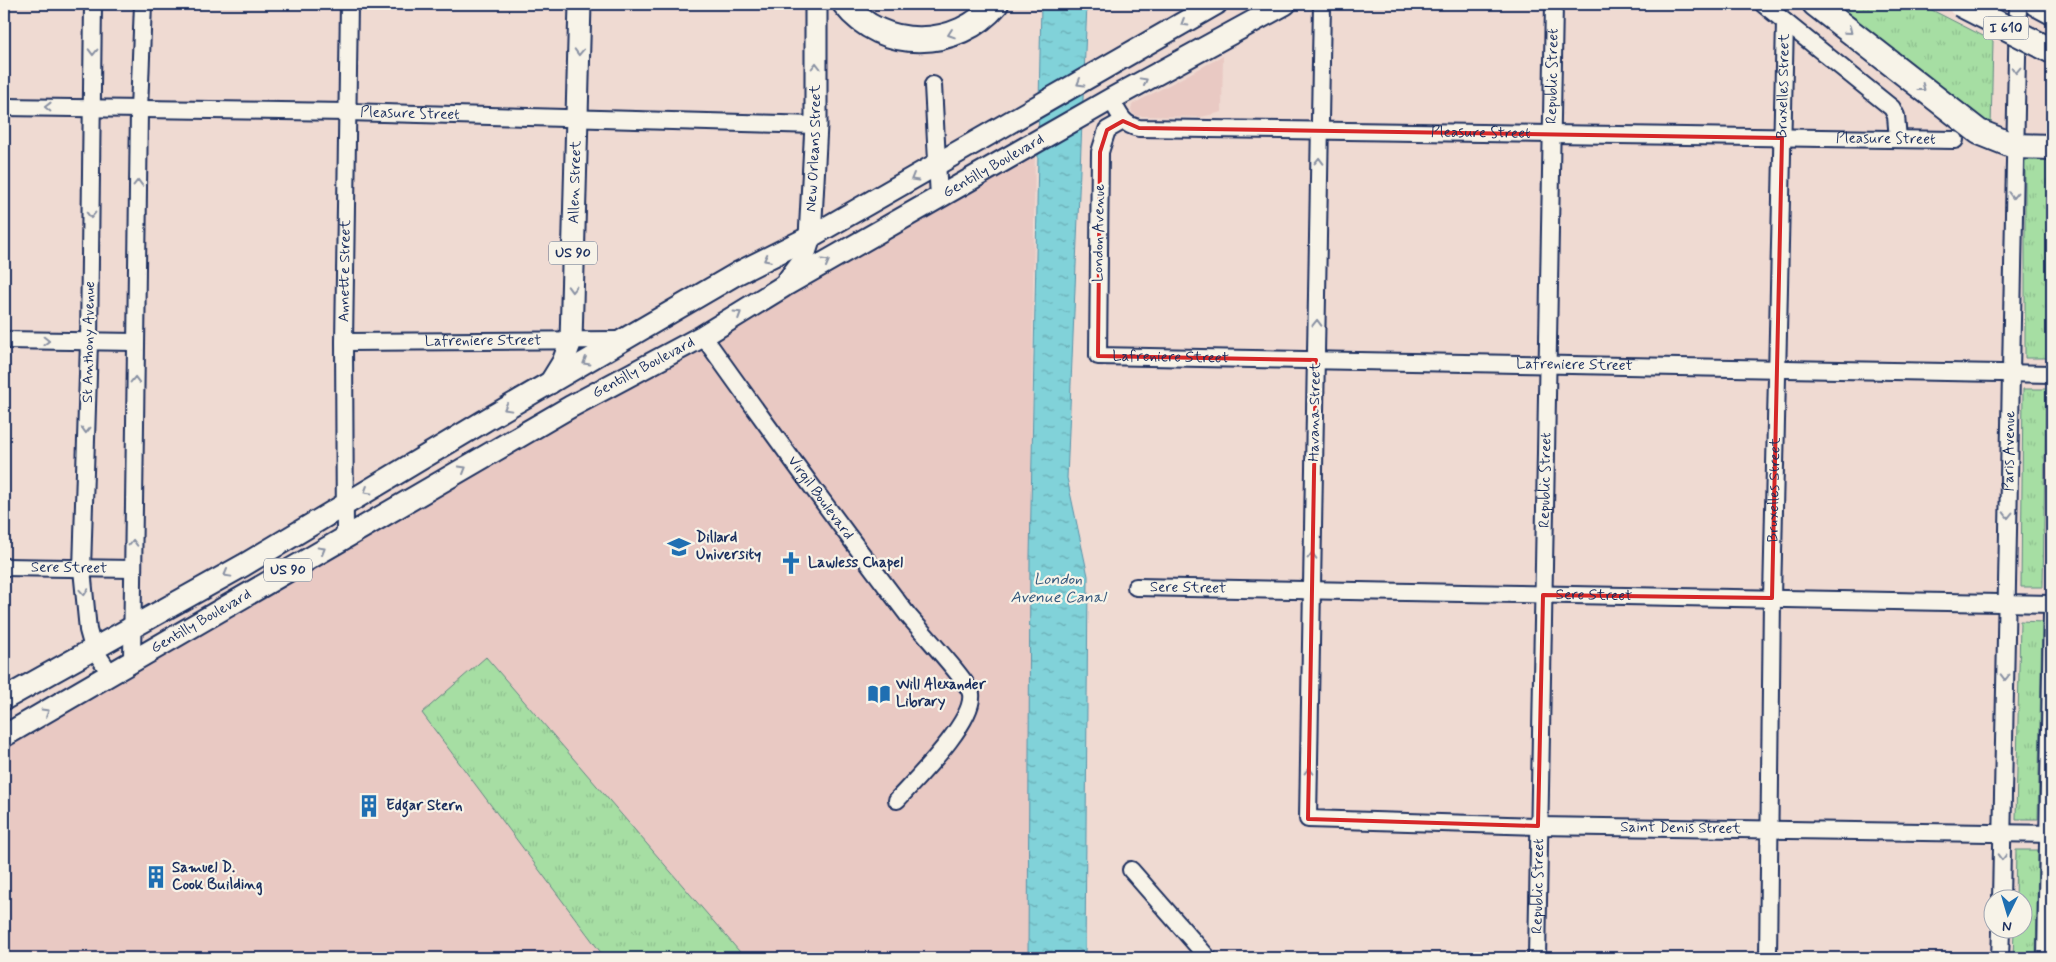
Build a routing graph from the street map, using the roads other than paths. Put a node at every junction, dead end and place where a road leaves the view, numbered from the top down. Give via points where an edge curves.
1 (93, 4) edge
2 (143, 4) edge
3 (349, 4) edge
4 (580, 4) edge
5 (816, 4) edge
6 (845, 4) edge
7 (1216, 4) edge
8 (1285, 4) edge
9 (1322, 4) edge
10 (1554, 4) edge
11 (1763, 4) edge
12 (1815, 4) edge
13 (1960, 4) edge
14 (2018, 4) edge
15 (2037, 4) edge
16 (994, 6) edge
17 (2052, 12) edge
18 (1785, 22) junction
19 (2052, 51) edge
20 (933, 85) dead end
21 (1106, 102) junction
22 (4, 107) edge
23 (92, 108) junction
24 (139, 110) junction
25 (347, 112) junction
26 (576, 118) junction
27 (1123, 121) junction
28 (816, 124) junction
29 (1320, 129) junction
30 (1550, 133) junction
31 (1782, 138) junction
32 (1898, 139) junction
33 (1955, 140) dead end
34 (2014, 146) junction
35 (2052, 147) edge
36 (937, 164) junction
37 (939, 198) junction
38 (810, 237) junction
39 (784, 286) junction
40 (703, 336) junction
41 (4, 340) edge
42 (622, 340) junction
43 (570, 341) junction
44 (89, 342) junction
45 (136, 342) junction
46 (344, 342) junction
47 (1098, 356) joint
48 (1316, 360) junction
49 (1547, 366) junction
50 (1778, 369) junction
51 (2010, 372) junction
52 (2052, 374) edge
53 (549, 384) junction
54 (345, 504) junction
55 (345, 537) junction
56 (4, 568) edge
57 (82, 569) junction
58 (133, 569) junction
59 (1136, 587) dead end
60 (1311, 591) junction
61 (1543, 595) junction
62 (1772, 598) junction
63 (2006, 603) junction
64 (2052, 604) edge
65 (2052, 615) edge
66 (132, 627) junction
67 (93, 648) junction
68 (132, 661) junction
69 (110, 673) junction
70 (4, 699) edge
71 (4, 736) edge
72 (896, 800) dead end
73 (1308, 819) joint
74 (1538, 826) junction
75 (1770, 830) junction
76 (2002, 833) junction
77 (2050, 834) edge
78 (1131, 870) dead end
79 (2001, 890) edge
80 (2000, 940) edge
81 (1208, 958) edge
82 (1537, 958) edge
83 (1768, 958) edge
84 (2000, 958) edge
85 (2046, 958) edge

1 -> 23 street, St Anthony Avenue
2 - 24 street
3 - 25 street, Annette Street
4 -> 26 main road, Allen Street / US 90
28 -> 5 main road, New Orleans Street / US 90
16 -> 6 highway via 973,25 951,36 902,39 884,34 863,22
7 -> 36 main road, Gentilly Boulevard
21 -> 8 main road, Gentilly Boulevard
9 - 29 street, Havana Street
10 - 30 street, Republic Street
11 - 18 street
12 -> 34 highway via 1979,132
13 - 19 highway, I 610, bridge
14 -> 34 street, Paris Avenue
15 - 17 highway, I 610
18 - 31 street, Bruxelles Street
18 - 32 street via 1892,108
20 - 36 street
21 - 27 street
21 - 37 main road, Gentilly Boulevard
23 -> 22 street, Pleasure Street
23 - 24 street, Pleasure Street
23 -> 44 street, St Anthony Avenue
24 - 25 street, Pleasure Street
45 -> 24 street
25 - 26 street, Pleasure Street
25 - 46 street, Annette Street
26 - 28 street, Pleasure Street
26 -> 43 main road, Allen Street / US 90
27 - 29 street, Pleasure Street via 1139,128
27 - 47 street, London Avenue via 1107,130 1100,152
28 - 38 main road, New Orleans Street / US 90
29 - 30 street, Pleasure Street
48 -> 29 street, Havana Street
30 - 31 street, Pleasure Street
30 - 49 street, Republic Street
31 - 32 street, Pleasure Street
31 - 50 street, Bruxelles Street
32 - 33 street, Pleasure Street
34 - 35 highway
34 -> 51 street, Paris Avenue
36 - 37 street
36 -> 38 main road, Gentilly Boulevard
39 -> 37 main road, Gentilly Boulevard
38 - 39 main road, New Orleans Street / US 90 via 802,262
38 -> 42 main road, Gentilly Boulevard via 738,273
40 -> 39 main road, Gentilly Boulevard / US 90
55 -> 40 main road, Gentilly Boulevard / US 90 via 576,404
40 - 72 street, Virgil Boulevard via 821,500 924,636 961,676 971,692 970,711 932,763
41 -> 44 street
42 - 43 street, Lafreniere Street
42 -> 53 main road, Gentilly Boulevard
43 - 46 street, Lafreniere Street
43 - 53 main road, Allen Street / US 90
44 - 45 street
44 -> 57 street, St Anthony Avenue
58 -> 45 street
46 - 54 street, Annette Street
47 - 48 street, Lafreniere Street
48 - 49 street, Lafreniere Street
60 -> 48 street, Havana Street
49 - 50 street, Lafreniere Street
49 - 61 street, Republic Street
50 - 51 street, Lafreniere Street
50 - 62 street, Bruxelles Street
51 - 52 street, Lafreniere Street
51 -> 63 street, Paris Avenue
53 -> 54 main road, Gentilly Boulevard / US 90
54 - 55 street, Annette Street
54 -> 66 main road, Gentilly Boulevard / US 90
68 -> 55 main road, Gentilly Boulevard / US 90
56 - 57 street, Sere Street
57 - 58 street, Sere Street
57 -> 67 street, St Anthony Avenue
58 - 66 street
59 - 60 street, Sere Street
60 - 61 street, Sere Street
73 -> 60 street, Havana Street
61 - 62 street, Sere Street
61 - 74 street, Republic Street
62 - 63 street, Sere Street
62 - 75 street, Bruxelles Street
63 - 64 street, Sere Street
63 -> 76 street, Paris Avenue
65 - 77 street
66 - 67 main road, Gentilly Boulevard / US 90
66 - 68 street
67 - 69 street, St Anthony Avenue
67 - 70 main road, Gentilly Boulevard / US 90
68 - 69 main road, Gentilly Boulevard / US 90
71 -> 69 main road, Gentilly Boulevard / US 90
73 - 74 street, Saint Denis Street
74 - 75 street, Saint Denis Street
74 - 82 street, Republic Street
75 - 76 street, Saint Denis Street
75 - 83 street, Bruxelles Street
76 - 77 street, Saint Denis Street
76 -> 79 street, Paris Avenue
77 - 85 street
78 - 81 street
80 - 84 street

